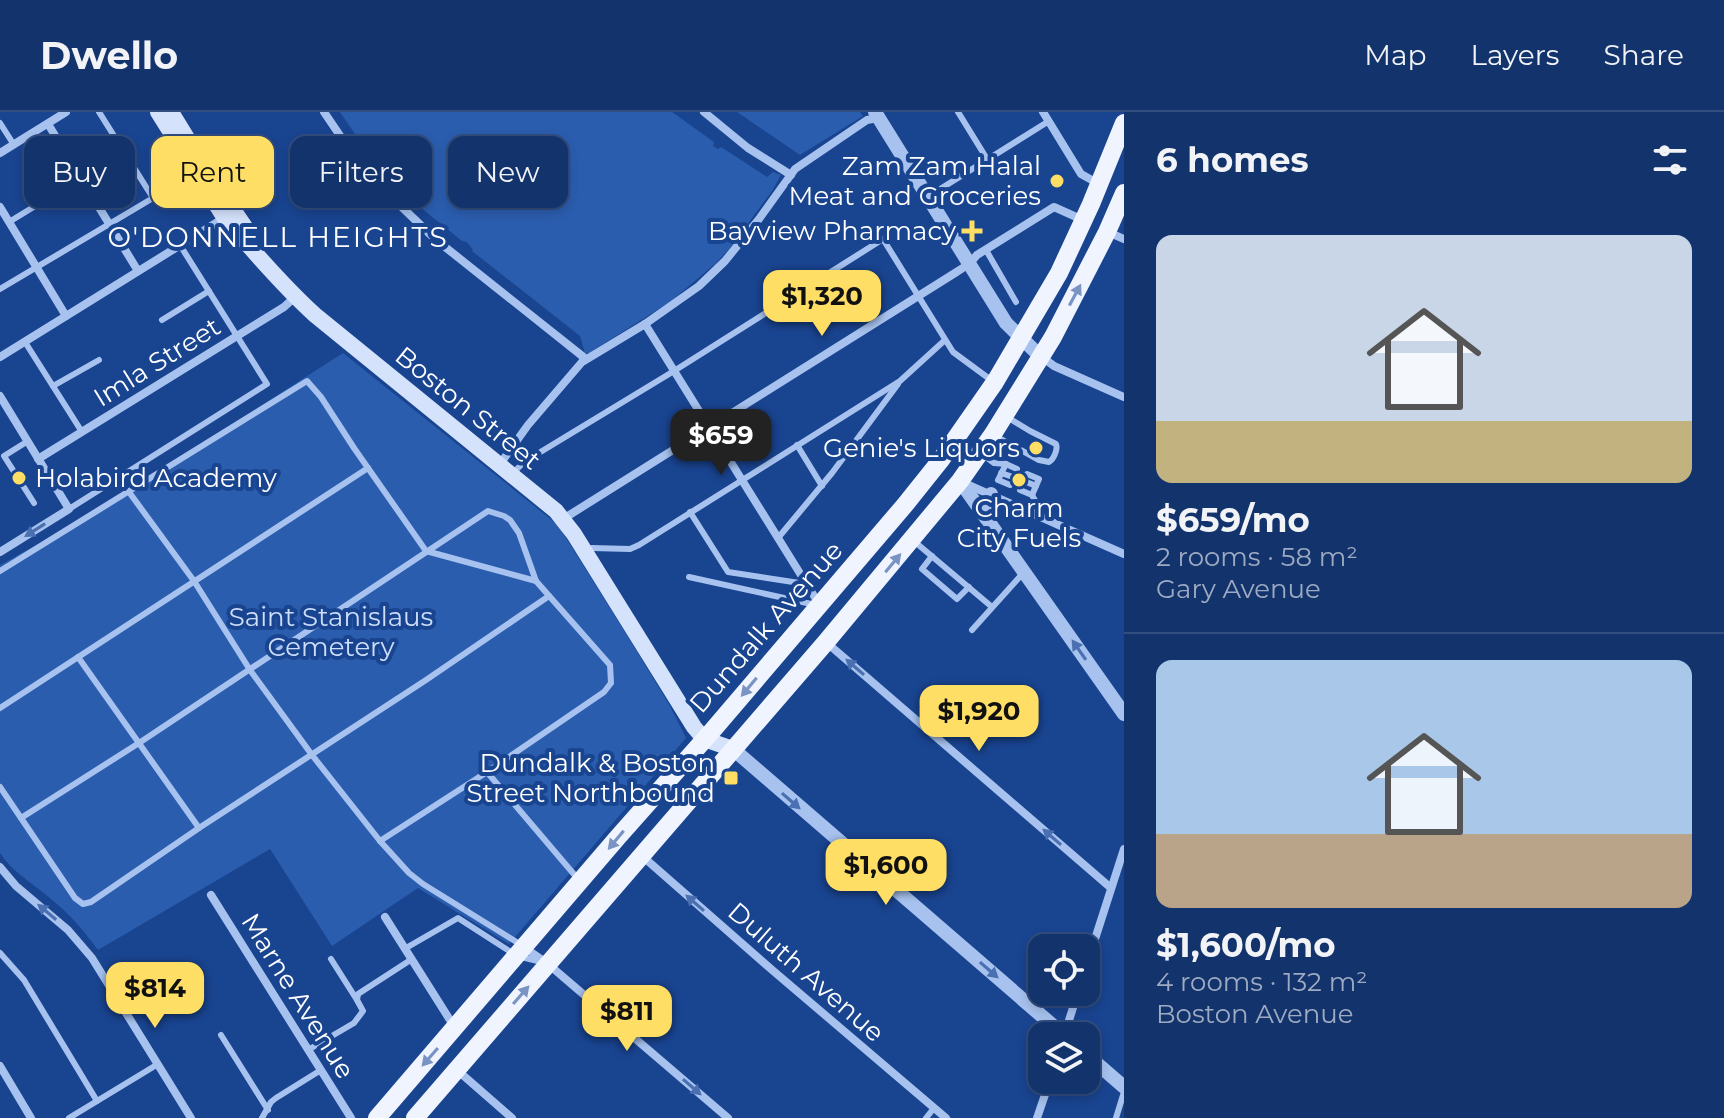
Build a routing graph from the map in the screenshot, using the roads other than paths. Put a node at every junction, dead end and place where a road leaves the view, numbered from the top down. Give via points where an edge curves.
1 (66, 112) edge
2 (99, 112) edge
3 (158, 112) edge
4 (171, 112) edge
5 (324, 112) edge
6 (704, 112) edge
7 (958, 112) edge
8 (1043, 112) edge
9 (876, 115) edge
10 (1049, 121) junction
11 (0, 123) edge
12 (1124, 123) edge
13 (48, 124) junction
14 (55, 136) edge
15 (14, 145) junction
16 (0, 153) edge
17 (1124, 155) edge
18 (987, 159) junction
19 (791, 175) junction
20 (1099, 184) junction
21 (927, 197) junction
22 (1122, 205) edge
23 (0, 207) edge
24 (32, 208) edge
25 (100, 208) edge
26 (224, 217) junction
27 (1083, 220) junction
28 (9, 222) junction
29 (109, 223) junction
30 (1116, 235) edge
31 (180, 245) junction
32 (986, 250) junction
33 (969, 264) junction
34 (37, 268) junction
35 (138, 271) junction
36 (1059, 273) junction
37 (0, 289) edge
38 (209, 291) junction
39 (918, 296) junction
40 (295, 297) junction
41 (1016, 302) dead end
42 (66, 316) junction
43 (162, 320) dead end
44 (645, 324) junction
45 (238, 336) junction
46 (1021, 338) junction
47 (945, 340) junction
48 (25, 342) junction
49 (0, 357) edge
50 (1041, 357) junction
51 (586, 359) junction
52 (99, 360) dead end
53 (674, 371) junction
54 (900, 381) junction
55 (995, 382) junction
56 (53, 386) junction
57 (412, 389) junction
58 (0, 396) edge
59 (1124, 397) edge
60 (1004, 415) junction
61 (709, 427) junction
62 (82, 432) junction
63 (993, 434) junction
64 (28, 441) junction
65 (797, 445) junction
66 (980, 453) junction
67 (38, 459) junction
68 (507, 464) junction
69 (1006, 464) junction
70 (368, 468) junction
71 (1017, 469) dead end
72 (1000, 476) junction
73 (1013, 477) dead end
74 (1026, 478) dead end
75 (742, 480) junction
76 (960, 481) junction
77 (1010, 485) dead end
78 (822, 486) junction
79 (1020, 490) dead end
80 (129, 492) junction
81 (991, 494) junction
82 (1032, 495) junction
83 (34, 503) dead end
84 (69, 509) junction
85 (690, 512) junction
86 (982, 513) junction
87 (1035, 514) junction
88 (566, 517) junction
89 (778, 538) junction
90 (912, 540) junction
91 (592, 548) junction
92 (426, 551) junction
93 (0, 552) edge
94 (1124, 554) edge
95 (932, 556) junction
96 (0, 571) edge
97 (1024, 572) junction
98 (689, 577) dead end
99 (194, 581) junction
100 (536, 581) junction
101 (806, 584) junction
102 (969, 587) junction
103 (549, 596) junction
104 (819, 605) junction
105 (992, 607) junction
106 (972, 630) dead end
107 (826, 642) junction
108 (78, 657) junction
109 (250, 670) junction
110 (0, 708) edge
111 (1124, 714) edge
112 (708, 735) junction
113 (139, 743) junction
114 (733, 749) junction
115 (312, 755) junction
116 (487, 772) junction
117 (0, 787) edge
118 (21, 818) junction
119 (199, 828) junction
120 (380, 841) junction
121 (1124, 849) edge
122 (641, 855) junction
123 (0, 867) edge
124 (581, 883) junction
125 (1111, 888) junction
126 (211, 895) dead end
127 (385, 917) dead end
128 (1096, 934) edge
129 (406, 948) junction
130 (521, 952) junction
131 (0, 953) edge
132 (331, 959) dead end
133 (412, 959) junction
134 (548, 964) junction
135 (357, 1000) junction
136 (1049, 1022) edge
137 (455, 1028) junction
138 (221, 1035) dead end
139 (308, 1050) junction
140 (158, 1064) junction
141 (0, 1066) edge
142 (1100, 1067) edge
143 (321, 1070) junction
144 (456, 1070) junction
145 (1124, 1089) edge
146 (1045, 1094) edge
147 (97, 1101) junction
148 (934, 1108) junction
149 (268, 1110) junction
150 (31, 1118) edge
151 (69, 1118) edge
152 (191, 1118) edge
153 (262, 1118) edge
154 (351, 1118) edge
155 (377, 1118) edge
156 (415, 1118) edge
157 (512, 1118) edge
158 (728, 1118) edge
159 (926, 1118) edge
160 (946, 1118) edge
161 (1037, 1118) edge
162 (1116, 1118) edge

1 - 13 street
2 - 29 lane via 153,198
3 - 26 main road, Boston Street
4 - 57 main road, Boston Street via 234,211 279,267
5 - 51 street via 380,186 435,239
6 - 19 street
7 - 18 lane
8 - 10 street
9 - 19 street
9 - 21 street
10 - 18 lane
10 - 20 street via 1081,174
11 - 15 lane
12 - 20 main road, Dundalk Avenue
13 - 14 street
13 - 15 street
15 - 16 street
17 - 36 main road via 1076,259
18 - 21 lane
19 - 44 street via 725,261
20 - 27 main road, Dundalk Avenue
21 - 33 street
22 - 30 main road, Dundalk Avenue
23 - 28 street
24 - 28 lane
25 - 29 street
26 - 31 street
26 - 40 main road, Boston Street
27 - 32 street via 1054,207
27 - 36 main road, Dundalk Avenue
28 - 34 street
29 - 34 lane
29 - 35 street
50 -> 30 main road, Dundalk Avenue
31 - 35 street
31 - 38 lane
32 - 33 street
32 - 41 lane
33 - 39 street
33 - 46 street
34 - 37 lane
34 - 42 street
35 - 42 street
36 - 46 main road, Dundalk Avenue
38 - 43 lane
38 - 45 lane
39 - 47 lane
39 - 53 lane via 883,239
39 - 61 street
40 - 45 street, Imla Street
40 - 57 main road, Boston Street
42 - 48 street
44 - 51 street
44 - 53 street
45 - 62 street, Imla Street
45 - 84 lane via 267,384
46 - 50 street
46 - 55 main road, Dundalk Avenue
47 - 54 lane
47 - 55 lane via 953,352
48 - 49 street
48 - 56 lane
50 - 59 street
50 - 60 main road, Dundalk Avenue
51 - 68 street via 528,425
52 - 56 lane
53 - 61 street
53 - 68 lane via 524,462
54 - 65 lane
54 - 78 lane
55 - 104 main road, Dundalk Avenue via 931,472
56 - 62 lane
57 - 68 main road, Boston Street
58 - 64 street
60 - 63 main road, Dundalk Avenue
60 - 63 lane via 1056,444 1053,459 1039,460
61 - 75 street
61 - 88 street
62 - 67 street, Imla Street
63 - 66 main road, Dundalk Avenue
64 - 67 street
64 - 83 lane via 4,456
65 - 75 lane
65 - 78 lane
66 - 69 lane
66 - 76 main road, Dundalk Avenue
67 - 84 street
68 - 88 main road, Boston Street
69 - 71 lane
69 - 72 lane
70 - 80 lane via 307,381
70 - 92 lane
70 - 99 lane
72 - 73 lane
72 - 77 lane
72 - 81 lane
74 - 82 lane via 1039,479
75 - 85 lane
75 - 89 street
76 - 81 street
76 - 86 street
76 - 90 main road, Dundalk Avenue
78 - 89 lane
79 - 82 lane
80 - 96 lane
80 - 99 lane
81 - 86 street
81 - 87 street
82 - 87 lane via 1038,506
84 -> 93 street
85 - 91 lane via 630,549
85 - 101 lane via 728,572
86 - 97 street
87 - 94 street
88 - 91 main road, Boston Street
88 - 112 main road, Boston Street via 685,715
89 - 101 street
90 - 95 lane
107 -> 90 main road, Dundalk Avenue
91 - 112 main road, Boston Street
92 - 100 lane
92 - 100 lane via 488,511 513,524
92 - 109 lane
95 - 102 lane
95 - 102 lane via 922,569 957,599
97 - 105 lane
111 -> 97 street
98 - 104 lane
99 - 108 lane
99 - 109 lane
100 - 103 lane
101 - 104 street
102 - 105 lane
103 - 115 lane
103 - 116 lane via 610,665 611,683
104 -> 112 main road, Dundalk Avenue
105 - 106 lane
107 - 114 main road, Dundalk Avenue
125 -> 107 street
108 - 110 lane
108 - 113 lane
109 - 113 lane
109 - 115 lane
112 - 114 main road
112 -> 124 main road, Dundalk Avenue
113 - 118 lane
113 - 119 lane
114 - 122 main road, Dundalk Avenue
114 -> 136 street
115 - 119 lane
115 - 120 lane
116 - 120 lane
116 - 124 lane
117 - 118 lane
118 - 119 lane via 83,904
120 - 130 lane via 409,873
121 - 125 street
122 - 134 main road, Dundalk Avenue
148 -> 122 street, Duluth Avenue
140 -> 123 street via 78,939
124 - 130 main road, Dundalk Avenue
125 - 128 street
126 - 139 street, Marne Avenue
127 - 129 street
129 - 130 lane via 458,918
129 - 133 street
130 - 134 street
130 - 137 main road, Dundalk Avenue
131 - 147 lane via 24,980
132 - 135 lane
133 - 135 lane via 362,991
133 - 137 street
144 -> 134 main road, Dundalk Avenue
134 -> 158 street
135 - 139 lane via 363,1011 354,1023
137 -> 155 main road, Dundalk Avenue
138 - 149 lane
139 - 143 street, Marne Avenue
140 - 147 lane
140 - 152 street
141 - 150 street
142 - 145 street
143 - 149 lane via 276,1098
143 - 154 street, Marne Avenue
144 - 156 main road, Dundalk Avenue
144 - 157 street
145 - 162 lane
146 - 161 street
147 - 151 lane
148 - 159 lane
148 - 160 street, Duluth Avenue
149 - 153 lane

